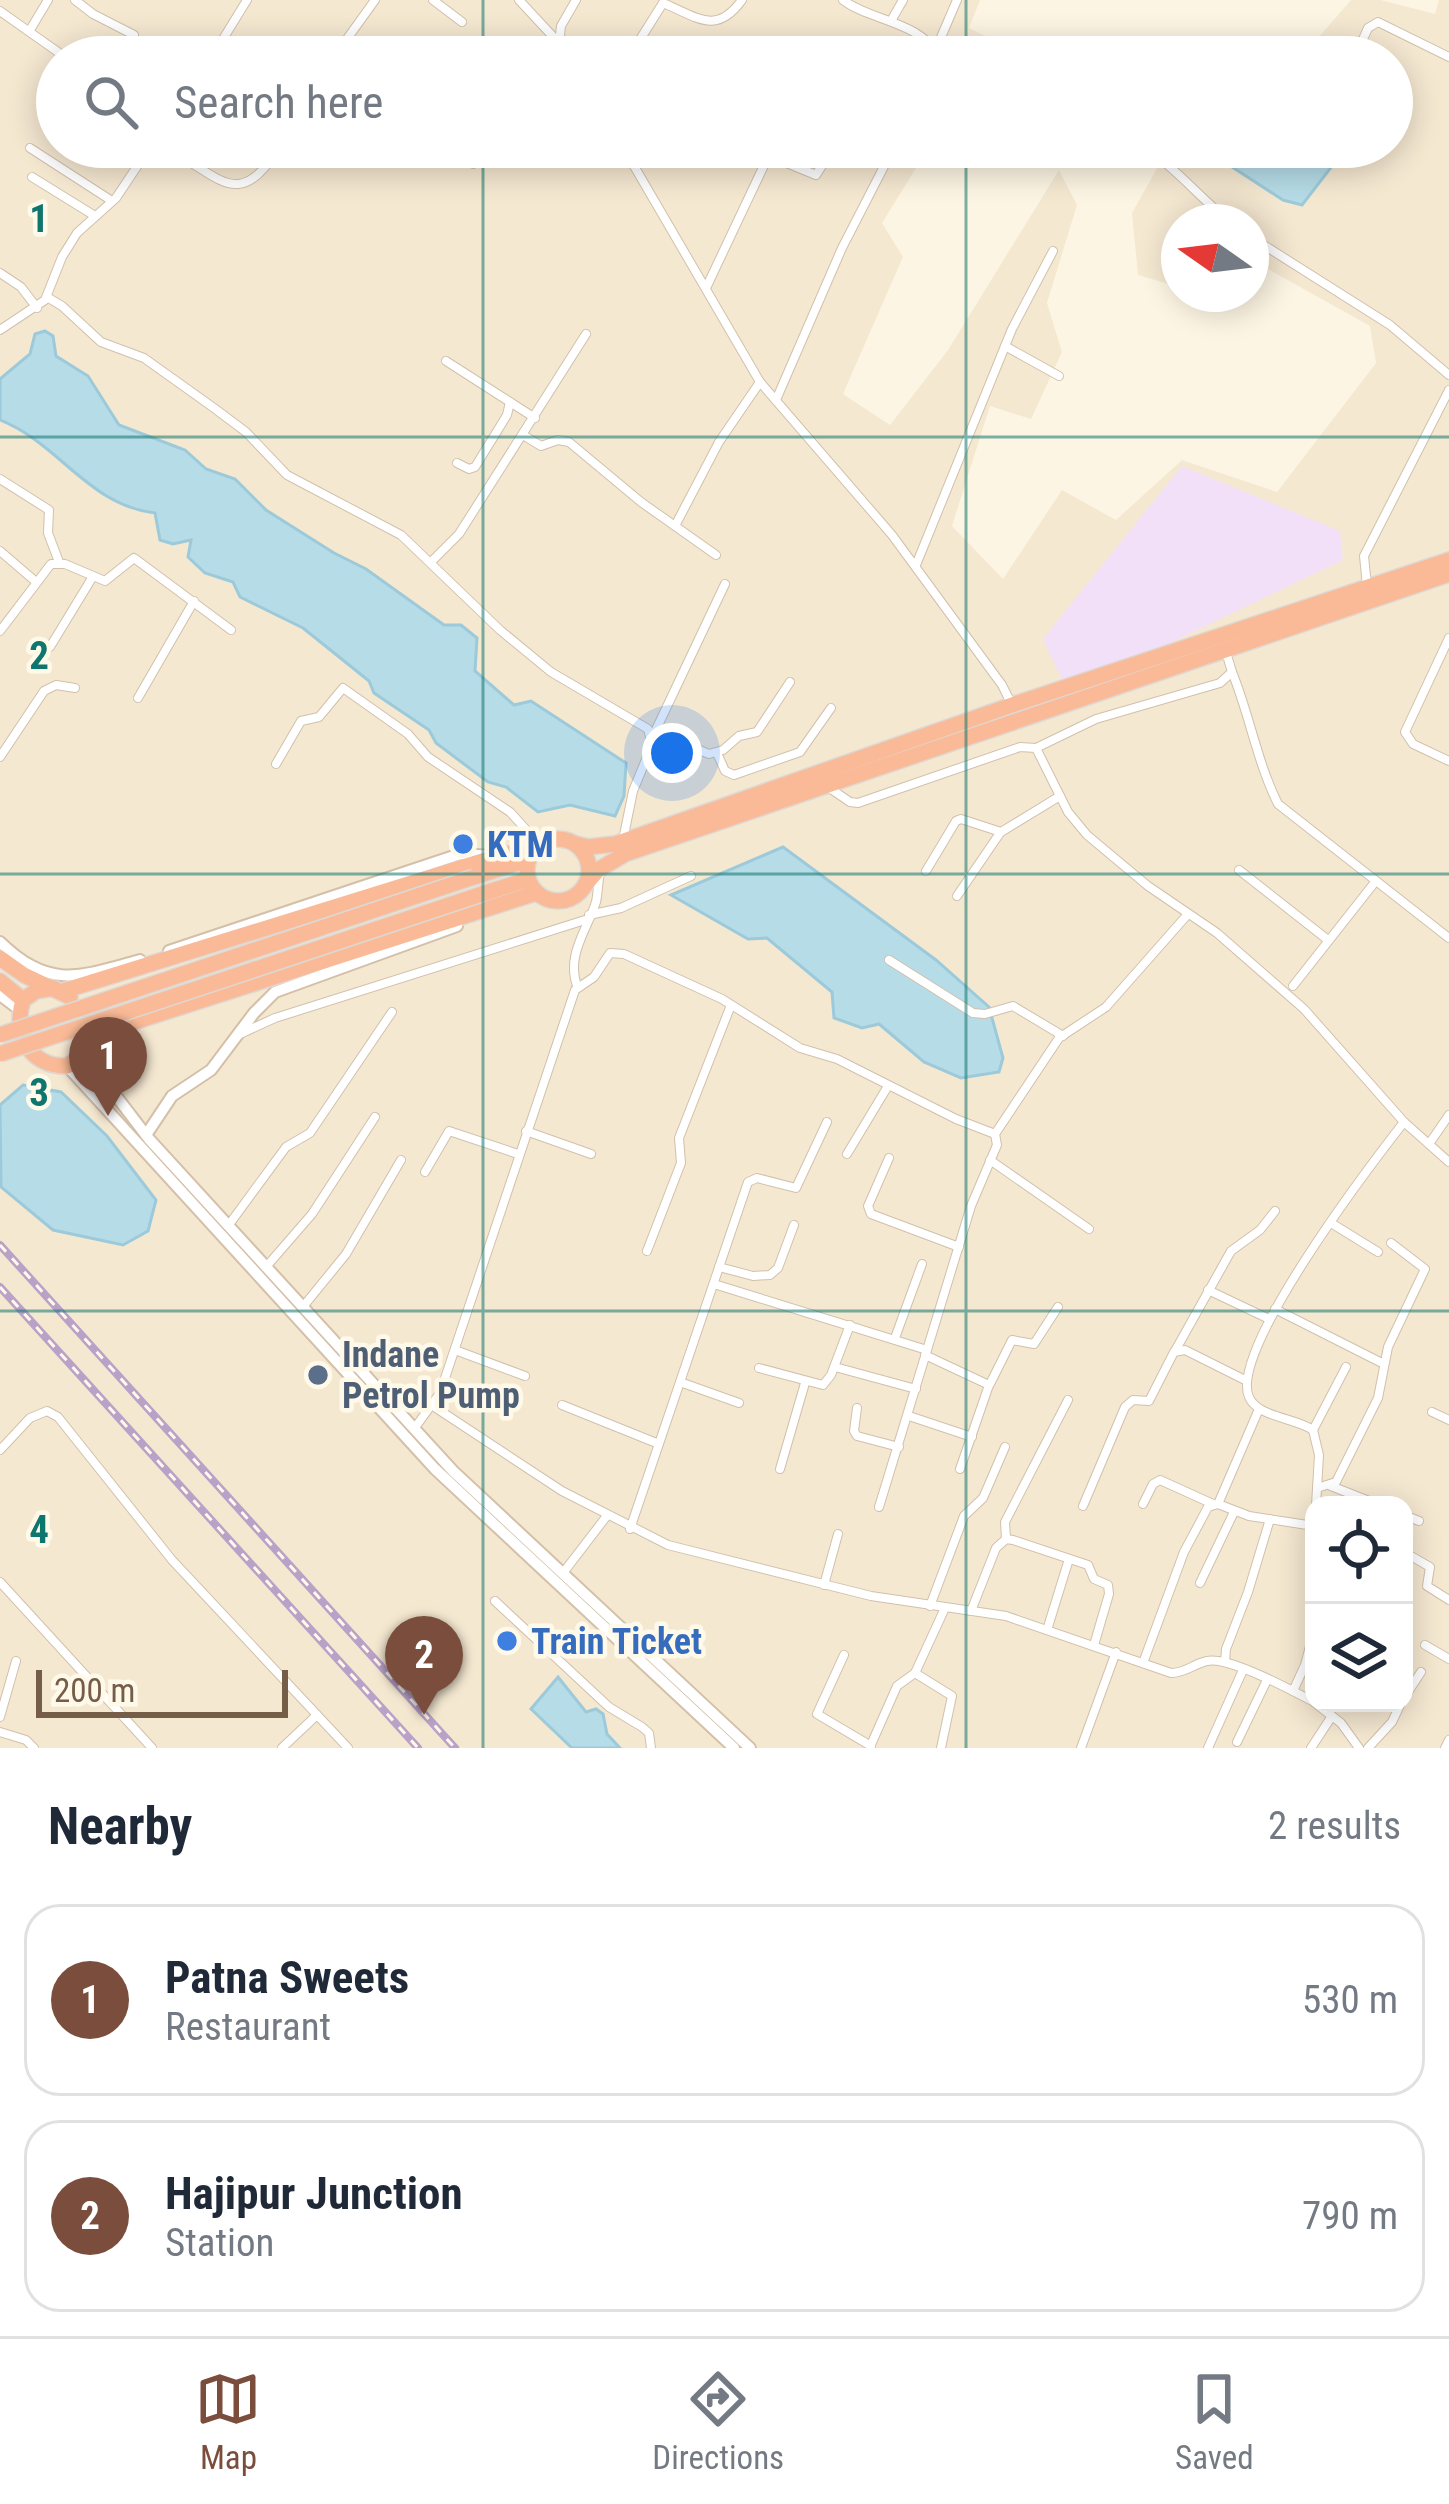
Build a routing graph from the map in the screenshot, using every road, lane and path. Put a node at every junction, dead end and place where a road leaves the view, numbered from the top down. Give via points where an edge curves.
1 (49, 0) edge
2 (75, 0) edge
3 (247, 0) edge
4 (375, 0) edge
5 (433, 0) edge
6 (519, 0) edge
7 (576, 0) edge
8 (742, 0) edge
9 (843, 0) edge
10 (903, 0) edge
11 (957, 0) edge
12 (664, 2) edge
13 (0, 11) edge
14 (891, 21) junction
15 (462, 22) dead end
16 (29, 30) junction
17 (37, 36) edge
18 (134, 36) edge
19 (225, 36) edge
20 (349, 36) edge
21 (552, 36) edge
22 (559, 36) edge
23 (643, 36) edge
24 (912, 36) edge
25 (944, 36) edge
26 (1364, 36) edge
27 (1406, 36) edge
28 (1413, 39) edge
29 (1449, 57) edge
30 (30, 148) dead end
31 (36, 152) edge
32 (61, 168) edge
33 (135, 168) edge
34 (194, 168) edge
35 (263, 168) edge
36 (635, 168) edge
37 (763, 168) edge
38 (883, 168) edge
39 (1176, 168) edge
40 (32, 176) dead end
41 (112, 201) junction
42 (1209, 204) edge
43 (95, 216) junction
44 (1269, 248) edge
45 (1053, 251) dead end
46 (0, 273) edge
47 (706, 288) junction
48 (47, 297) junction
49 (37, 308) junction
50 (0, 330) edge
51 (586, 334) dead end
52 (1005, 346) junction
53 (446, 361) dead end
54 (1449, 375) edge
55 (1060, 376) dead end
56 (760, 382) junction
57 (1449, 390) edge
58 (776, 400) junction
59 (510, 402) junction
60 (1446, 403) edge
61 (535, 418) junction
62 (523, 435) junction
63 (457, 463) dead end
64 (0, 479) edge
65 (675, 526) junction
66 (0, 550) edge
67 (716, 555) dead end
68 (1449, 560) edge
69 (432, 561) junction
70 (58, 562) junction
71 (916, 567) junction
72 (1449, 574) edge
73 (92, 578) junction
74 (35, 581) junction
75 (725, 584) dead end
76 (1367, 587) junction
77 (194, 601) junction
78 (231, 630) dead end
79 (0, 631) edge
80 (1449, 638) edge
81 (50, 647) dead end
82 (1226, 650) junction
83 (1232, 672) junction
84 (790, 682) dead end
85 (75, 688) dead end
86 (138, 698) dead end
87 (1012, 705) junction
88 (831, 708) dead end
89 (653, 735) junction
90 (1036, 748) junction
91 (716, 753) junction
92 (0, 757) edge
93 (1449, 761) edge
94 (276, 764) dead end
95 (826, 786) junction
96 (1060, 796) junction
97 (1001, 832) junction
98 (623, 842) junction
99 (576, 844) junction
100 (534, 853) junction
101 (498, 856) junction
102 (600, 868) junction
103 (1239, 870) dead end
104 (926, 871) dead end
105 (691, 876) dead end
106 (1375, 882) junction
107 (585, 885) junction
108 (527, 890) junction
109 (957, 896) dead end
110 (1188, 914) junction
111 (586, 918) junction
112 (1449, 938) edge
113 (1328, 940) junction
114 (0, 942) edge
115 (889, 960) dead end
116 (8, 966) edge
117 (577, 986) junction
118 (1293, 986) dead end
119 (58, 990) junction
120 (0, 995) edge
121 (21, 1005) junction
122 (731, 1005) junction
123 (392, 1012) dead end
124 (0, 1035) edge
125 (239, 1035) junction
126 (1063, 1036) junction
127 (84, 1046) junction
128 (0, 1054) edge
129 (67, 1066) junction
130 (888, 1086) junction
131 (1449, 1115) edge
132 (375, 1117) dead end
133 (827, 1121) dead end
134 (1404, 1122) junction
135 (526, 1131) junction
136 (995, 1134) junction
137 (146, 1135) junction
138 (1430, 1144) junction
139 (518, 1154) junction
140 (591, 1154) dead end
141 (847, 1154) dead end
142 (889, 1158) dead end
143 (401, 1160) dead end
144 (990, 1160) junction
145 (1449, 1162) edge
146 (425, 1172) dead end
147 (1274, 1211) dead end
148 (1331, 1223) junction
149 (794, 1225) dead end
150 (228, 1226) junction
151 (1089, 1229) dead end
152 (1391, 1243) dead end
153 (959, 1247) junction
154 (647, 1251) dead end
155 (1378, 1252) dead end
156 (922, 1264) dead end
157 (719, 1267) junction
158 (265, 1268) junction
159 (714, 1284) junction
160 (1208, 1290) junction
161 (1058, 1307) dead end
162 (301, 1309) junction
163 (1272, 1314) junction
164 (850, 1325) junction
165 (895, 1338) junction
166 (455, 1350) junction
167 (1174, 1352) junction
168 (926, 1353) junction
169 (1384, 1364) junction
170 (835, 1367) junction
171 (1346, 1367) dead end
172 (759, 1368) dead end
173 (354, 1375) junction
174 (525, 1376) dead end
175 (1245, 1380) junction
176 (680, 1382) junction
177 (806, 1383) junction
178 (989, 1385) junction
179 (916, 1389) junction
180 (1069, 1400) dead end
181 (739, 1403) dead end
182 (562, 1405) dead end
183 (433, 1406) junction
184 (857, 1408) dead end
185 (1259, 1409) junction
186 (1432, 1412) dead end
187 (909, 1416) junction
188 (1449, 1420) edge
189 (413, 1430) junction
190 (1313, 1430) junction
191 (972, 1437) junction
192 (658, 1444) junction
193 (899, 1447) junction
194 (1006, 1447) dead end
195 (0, 1450) edge
196 (960, 1468) dead end
197 (780, 1469) dead end
198 (1329, 1485) junction
199 (1317, 1488) junction
200 (1317, 1496) edge
201 (1356, 1496) edge
202 (1143, 1504) dead end
203 (1216, 1504) junction
204 (879, 1507) dead end
205 (1083, 1507) dead end
206 (1234, 1512) junction
207 (606, 1517) junction
208 (1270, 1519) junction
209 (1413, 1519) edge
210 (1419, 1521) dead end
211 (1305, 1525) edge
212 (630, 1528) junction
213 (838, 1534) dead end
214 (1006, 1540) junction
215 (1413, 1557) edge
216 (1069, 1559) junction
217 (562, 1574) junction
218 (0, 1582) edge
219 (1200, 1583) dead end
220 (824, 1585) junction
221 (1449, 1600) edge
222 (495, 1601) dead end
223 (930, 1606) junction
224 (945, 1608) junction
225 (970, 1611) junction
226 (1046, 1630) junction
227 (1094, 1646) junction
228 (1426, 1646) dead end
229 (1116, 1652) junction
230 (844, 1655) dead end
231 (1449, 1659) edge
232 (16, 1661) dead end
233 (1225, 1662) junction
234 (1143, 1663) junction
235 (1305, 1665) edge
236 (1243, 1670) junction
237 (1421, 1672) dead end
238 (915, 1673) junction
239 (1267, 1680) junction
240 (1413, 1684) edge
241 (1293, 1691) junction
242 (1305, 1698) edge
243 (1326, 1712) edge
244 (1397, 1712) edge
245 (317, 1715) junction
246 (1332, 1716) junction
247 (0, 1717) edge
248 (0, 1732) edge
249 (1449, 1740) edge
250 (1237, 1742) dead end
251 (654, 1747) edge
252 (870, 1747) edge
253 (34, 1748) edge
254 (152, 1748) edge
255 (282, 1748) edge
256 (348, 1748) edge
257 (734, 1748) edge
258 (750, 1748) edge
259 (941, 1748) edge
260 (1081, 1748) edge
261 (1208, 1748) edge
262 (1311, 1748) edge
263 (1363, 1748) edge
264 (1445, 1748) edge

1 - 16 street
2 - 18 street
3 - 19 street
4 - 20 street
5 - 15 street
6 - 21 street
7 - 22 street
8 - 12 street via 715,22
9 - 14 street
10 - 14 street
11 - 25 street
12 - 23 street
13 - 16 street
14 - 24 street
16 - 17 street
26 - 27 street via 1378,22
28 - 29 street
30 - 31 street
32 - 41 street
33 - 41 street
34 - 35 street via 243,184
36 - 47 street
37 - 47 street
38 - 58 street
39 - 42 street
40 - 43 street
41 - 43 street
43 - 48 street via 67,248
44 - 54 street via 1390,325
45 - 52 street
46 - 49 street
47 - 56 street
48 - 49 street
48 - 69 street via 101,342 144,358 214,407 287,476 388,526
49 - 50 street
51 - 61 street
52 - 55 street
52 - 71 street
53 - 59 street
56 - 58 street
56 - 65 street
57 - 60 street
58 - 71 street
59 - 61 street
59 - 63 street via 475,467
60 - 76 street via 1364,556
61 - 62 street
62 - 65 street via 542,446 569,442
62 - 69 street via 460,534
64 - 70 street via 49,510
65 - 67 street
66 - 74 street
68 - 76 highway
69 - 89 street via 551,672
70 - 73 street
70 - 74 street
71 - 87 street
72 - 82 highway
73 - 77 street via 105,581 138,559
73 - 81 street
74 - 79 street
75 - 89 street
76 - 87 highway
77 - 78 street
77 - 86 street
80 - 93 street via 1405,732
82 - 83 street
82 - 95 highway
83 - 90 street
83 - 106 street via 1278,804
84 - 91 street via 757,732
85 - 92 street via 44,691
87 - 98 highway
88 - 91 street via 800,752 734,775
89 - 91 street
89 - 98 street
90 - 95 street via 858,803
90 - 96 street
94 - 100 street via 302,721 319,717 343,688 510,812
95 - 102 highway
96 - 97 street
96 - 110 street via 1087,835
97 - 104 street via 956,821
97 - 109 street
98 - 99 highway
99 - 100 highway via 553,839
99 - 107 highway via 590,863
100 - 101 highway
100 - 108 highway
100 - 124 highway, bridge
101 - 116 main road via 460,854 88,974
101 - 119 highway
102 - 107 highway
102 - 111 street
103 - 113 street
105 - 111 street
106 - 112 street
106 - 113 street
107 - 108 highway via 561,898
108 - 125 main road via 495,912 282,988
108 - 127 highway
108 - 128 highway, bridge via 482,894
110 - 126 street via 1106,1007
110 - 134 street via 1304,1009
111 - 117 street
111 - 125 street
113 - 118 street
114 - 116 main road
115 - 126 street via 973,1013 1013,1006
116 - 119 highway
116 - 121 highway
117 - 122 street via 613,952
117 - 135 street
119 - 121 highway via 42,989
119 - 127 highway via 72,1000
120 - 121 main road
121 - 129 highway via 27,1048 46,1064
122 - 130 street via 800,1048
122 - 154 street via 679,1138 681,1163
123 - 150 street via 310,1133 286,1147
125 - 137 main road via 211,1070 172,1096
126 - 136 street
127 - 129 highway
127 - 137 main road
129 - 173 main road
130 - 136 street
130 - 141 street
131 - 138 street
132 - 158 street via 312,1214
133 - 157 street via 796,1188 748,1182
134 - 138 street
134 - 148 street
135 - 139 street
135 - 140 street
136 - 144 street
137 - 150 main road
138 - 145 street
139 - 146 street via 449,1131
139 - 166 street
142 - 153 street via 871,1214
143 - 162 street via 346,1254
144 - 151 street
144 - 153 street
147 - 160 street via 1236,1244
148 - 155 street
148 - 163 street
149 - 157 street via 770,1275
150 - 158 main road
152 - 169 street via 1425,1269
153 - 168 street
156 - 165 street
157 - 159 street
158 - 162 main road
159 - 164 street
159 - 176 street
160 - 163 street
160 - 167 street
161 - 178 street via 1034,1344 1012,1340
162 - 173 main road
163 - 169 street
163 - 175 street
164 - 165 street
164 - 170 street
165 - 168 street
166 - 174 street
166 - 183 street
167 - 175 street
167 - 205 street via 1149,1401 1125,1407
168 - 178 street
168 - 179 street
169 - 198 street via 1378,1398
170 - 177 street via 823,1385
170 - 179 street
171 - 190 street
172 - 177 street
173 - 189 main road
173 - 257 main road via 451,1484
175 - 185 street
176 - 181 street
176 - 192 street
177 - 197 street
178 - 191 street
179 - 187 street
180 - 214 street via 1005,1522
182 - 192 street
183 - 189 street
183 - 207 street
184 - 193 street via 857,1436
185 - 190 street
185 - 203 street
186 - 188 street
187 - 191 street
187 - 193 street
189 - 217 main road
190 - 199 street
191 - 196 street
192 - 212 street
193 - 204 street
194 - 223 street via 982,1498 964,1516
195 - 245 street via 35,1414 52,1412 172,1559
198 - 199 street
198 - 201 street
199 - 200 street
202 - 203 street via 1160,1480
203 - 206 street
203 - 234 street via 1184,1552
206 - 208 street
206 - 219 street
207 - 212 street
207 - 217 street
208 - 211 street
208 - 233 street
209 - 210 street
212 - 220 street via 700,1556
213 - 220 street
214 - 216 street
214 - 225 street
215 - 221 street via 1430,1567 1427,1586
216 - 226 street
216 - 227 street via 1092,1568 1109,1589
217 - 258 main road
218 - 254 street
220 - 223 street
222 - 251 street via 609,1706 643,1726
223 - 224 street
224 - 225 street
224 - 238 street
225 - 226 street
226 - 227 street
227 - 229 street
228 - 231 street
229 - 234 street
229 - 260 street
230 - 252 street via 817,1714
232 - 247 street
233 - 234 street via 1204,1661 1184,1673
233 - 236 street
235 - 241 street
236 - 239 street
236 - 261 street
237 - 240 street
238 - 252 street via 897,1686
238 - 259 street via 952,1696
239 - 241 street
239 - 250 street
241 - 242 street
243 - 246 street
244 - 263 street
245 - 255 street
245 - 256 street
246 - 262 street
246 - 263 street
248 - 253 street
249 - 264 street

